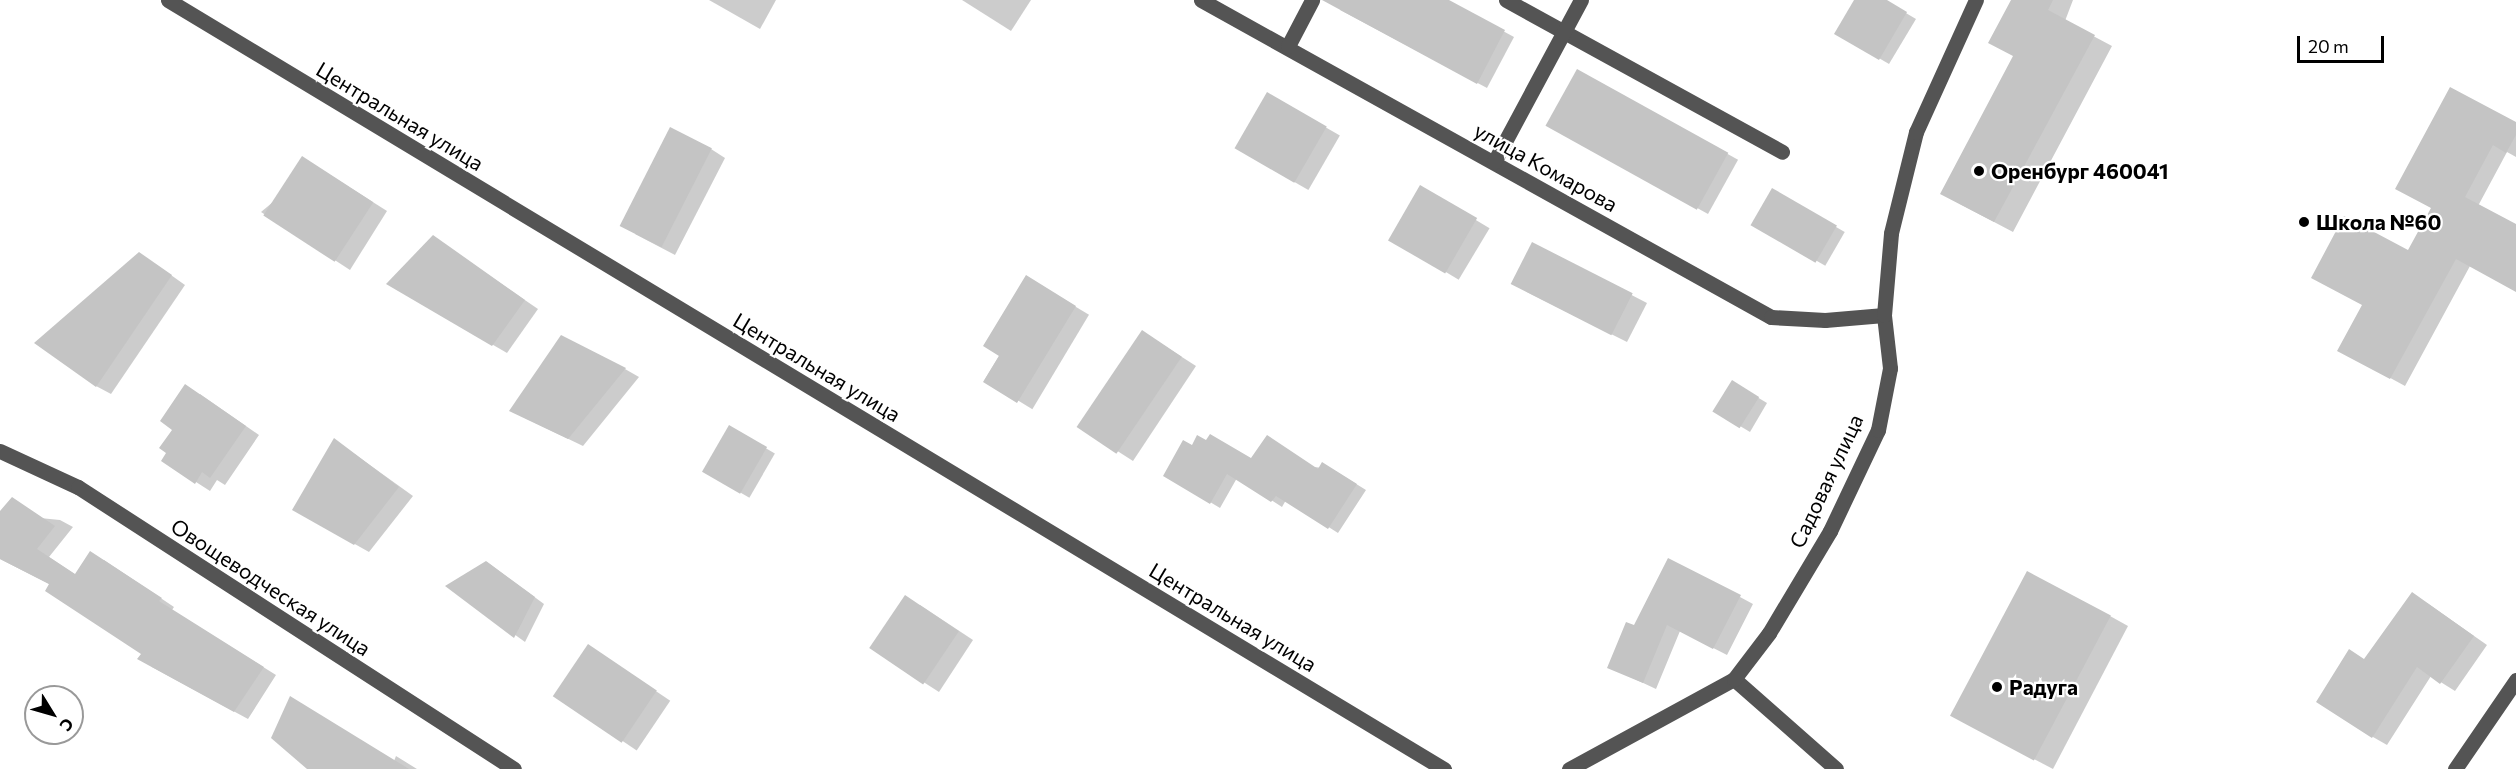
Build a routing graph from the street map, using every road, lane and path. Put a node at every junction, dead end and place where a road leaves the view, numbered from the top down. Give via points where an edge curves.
1 (168, 0) edge
2 (1201, 0) edge
3 (1312, 0) edge
4 (1506, 0) edge
5 (1581, 0) edge
6 (1976, 0) edge
7 (1567, 32) junction
8 (1288, 46) junction
9 (1782, 152) dead end
10 (1494, 162) junction
11 (1884, 315) junction
12 (0, 451) edge
13 (1734, 679) junction
14 (2516, 680) edge
15 (514, 769) edge
16 (1444, 769) edge
17 (1569, 769) edge
18 (1836, 769) edge
19 (2455, 769) edge

1 - 16 street, Центральная улица
2 - 8 street, улица Комарова
3 - 8 street
4 - 7 street
5 - 7 street
6 - 11 street, Садовая улица via 1916,132 1891,233
7 - 9 street
7 - 10 street
8 - 10 street, улица Комарова
10 - 11 street, улица Комарова via 1771,317 1825,320
11 - 13 street, Садовая улица via 1890,368 1878,430 1830,531 1768,633
12 - 15 street, Овощеводческая улица via 78,487
13 - 17 street, Садовая улица
13 - 18 street
14 - 19 street

